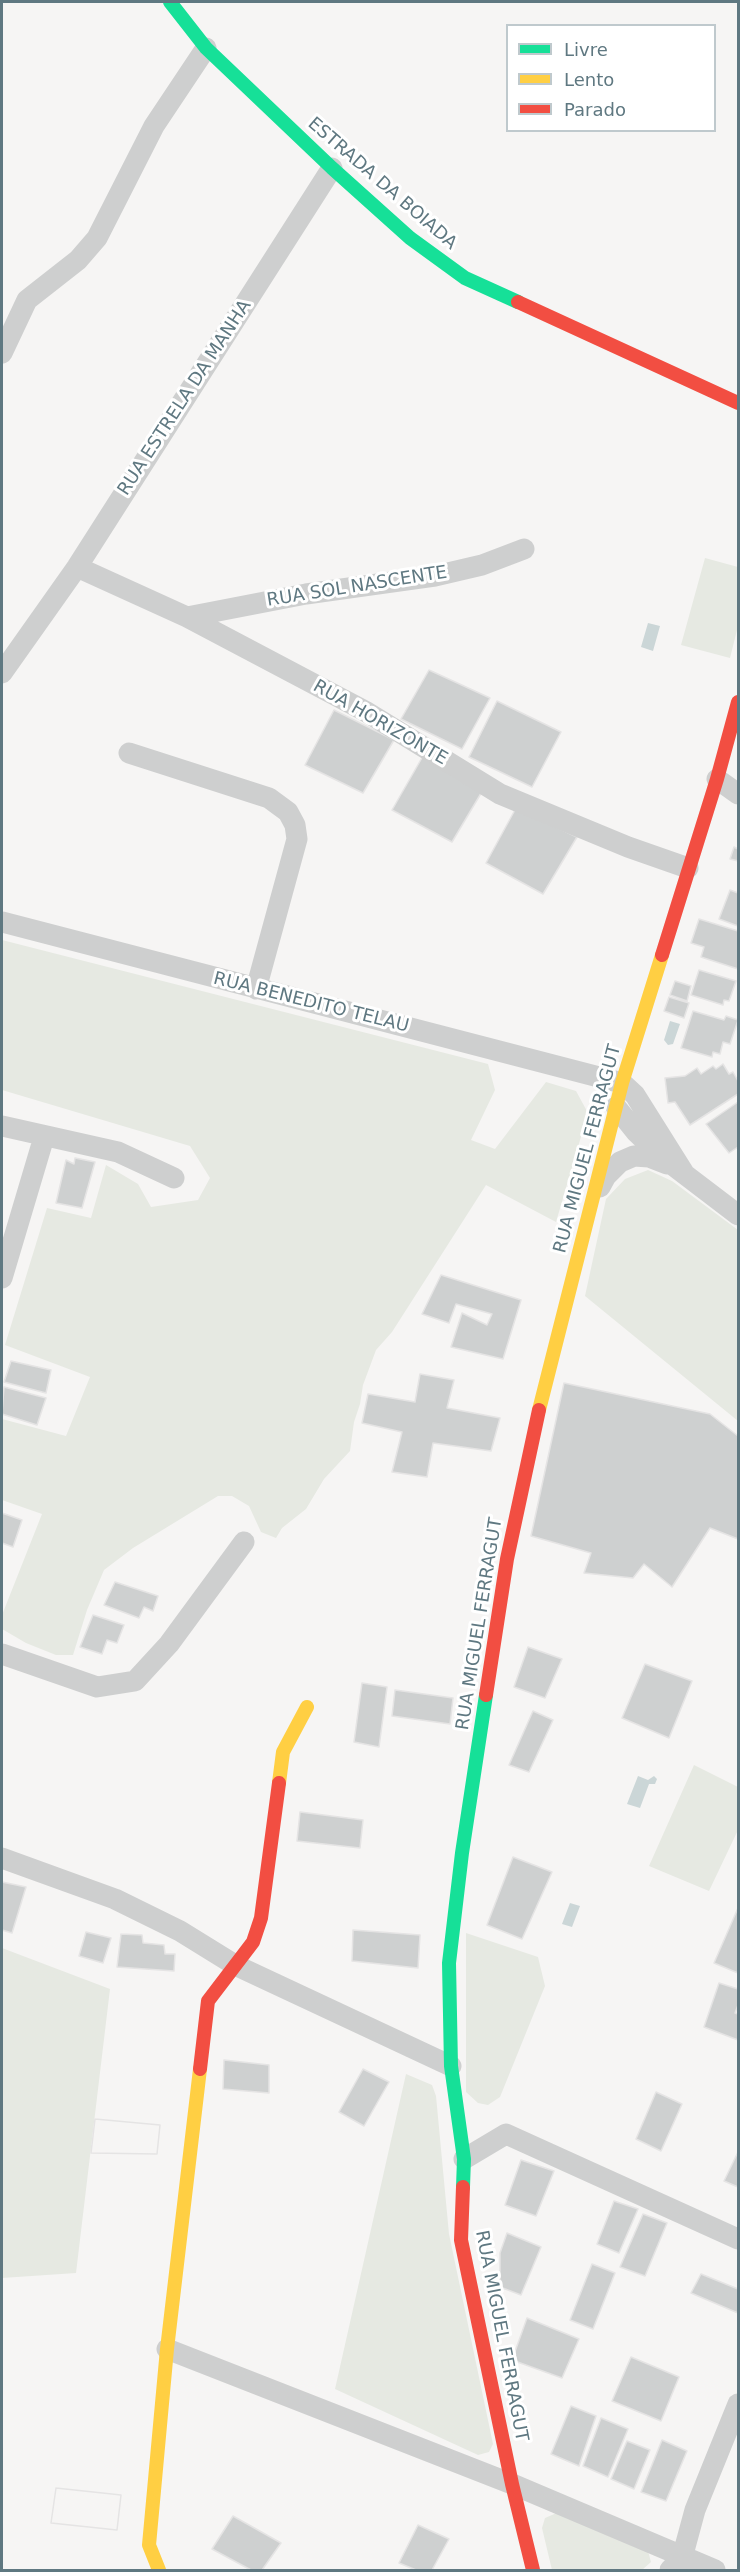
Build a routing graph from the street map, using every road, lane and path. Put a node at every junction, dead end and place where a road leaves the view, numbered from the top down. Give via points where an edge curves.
1 (170, 2) edge
2 (206, 48) junction
3 (332, 168) junction
4 (2, 353) edge
5 (738, 403) edge
6 (524, 549) dead end
7 (77, 567) junction
8 (187, 617) junction
9 (2, 673) edge
10 (738, 702) edge
11 (733, 744) edge
12 (129, 753) dead end
13 (717, 779) junction
14 (738, 794) edge
15 (688, 868) junction
16 (2, 922) edge
17 (256, 989) junction
18 (622, 1083) junction
19 (616, 1107) junction
20 (2, 1126) edge
21 (44, 1137) junction
22 (684, 1173) junction
23 (174, 1178) dead end
24 (594, 1197) junction
25 (738, 1215) edge
26 (2, 1278) edge
27 (244, 1542) dead end
28 (2, 1654) edge
29 (307, 1707) dead end
30 (2, 1858) edge
31 (235, 1965) junction
32 (451, 2066) junction
33 (464, 2159) junction
34 (738, 2238) edge
35 (167, 2349) junction
36 (738, 2404) edge
37 (512, 2484) junction
38 (676, 2564) edge
39 (159, 2571) edge
40 (533, 2571) edge
41 (715, 2571) edge

1 - 2 street, ESTRADA DA BOIADA
2 - 3 street, ESTRADA DA BOIADA
2 - 4 street via 154,126 97,238 78,260 27,300
3 - 5 street, ESTRADA DA BOIADA via 410,238 465,278
3 - 7 street, RUA ESTRELA DA MANHA
6 - 8 street, RUA SOL NASCENTE via 482,565 435,576 306,594
7 - 8 street, RUA HORIZONTE
7 - 9 street, RUA ESTRELA DA MANHA
8 - 15 street, RUA HORIZONTE via 365,711 500,794
10 - 11 street, RUA MIGUEL FERRAGUT
11 - 13 street, RUA MIGUEL FERRAGUT
12 - 17 street via 269,798 291,818 297,839
13 - 14 street
13 - 15 street, RUA MIGUEL FERRAGUT
15 - 18 street, RUA MIGUEL FERRAGUT
16 - 17 street, RUA BENEDITO TELAU
17 - 18 street, RUA BENEDITO TELAU
18 - 19 street, RUA MIGUEL FERRAGUT
18 - 22 street via 635,1095
19 - 22 street via 662,1158
19 - 24 street, RUA MIGUEL FERRAGUT
20 - 21 street
21 - 23 street via 118,1152
21 - 26 street
22 - 24 street via 649,1157 634,1156 620,1162 606,1176
22 - 25 street
24 - 32 street, RUA MIGUEL FERRAGUT via 538,1415 507,1559 449,1963
27 - 28 street via 169,1644 135,1681 98,1687
29 - 31 street via 284,1752 261,1918 253,1941
30 - 31 street via 115,1899 180,1931
31 - 32 street
31 - 35 street via 208,2001
32 - 33 street, RUA MIGUEL FERRAGUT
33 - 34 street via 506,2134
33 - 37 street, RUA MIGUEL FERRAGUT via 461,2240
35 - 37 street
35 - 39 street via 148,2545
36 - 38 street
37 - 38 street
37 - 40 street, RUA MIGUEL FERRAGUT
38 - 41 street

